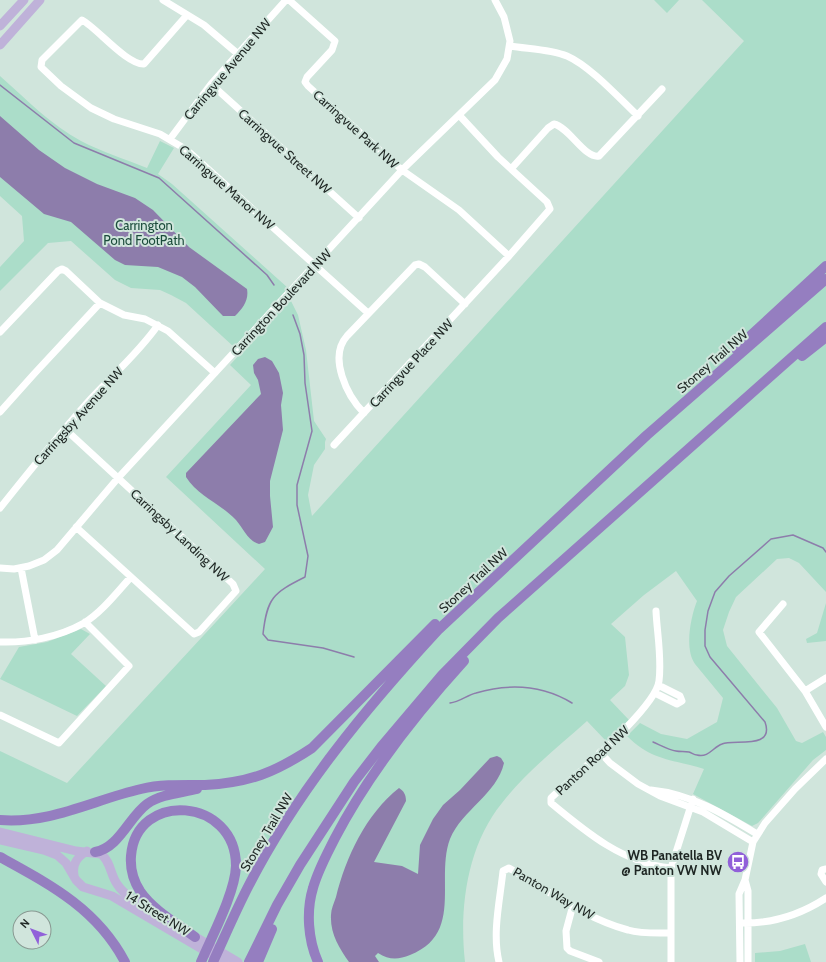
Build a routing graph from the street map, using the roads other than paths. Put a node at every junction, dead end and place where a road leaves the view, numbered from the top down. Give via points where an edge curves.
1 (24, 0) edge
2 (40, 0) edge
3 (44, 0) edge
4 (164, 0) edge
5 (286, 0) edge
6 (289, 0) edge
7 (494, 0) edge
8 (28, 14) junction
9 (187, 15) junction
10 (0, 26) edge
11 (0, 45) edge
12 (510, 46) junction
13 (238, 54) junction
14 (211, 84) junction
15 (662, 89) dead end
16 (459, 115) junction
17 (638, 116) junction
18 (170, 139) junction
19 (511, 169) junction
20 (402, 170) junction
21 (359, 218) junction
22 (509, 256) junction
23 (315, 265) junction
24 (826, 266) edge
25 (826, 279) edge
26 (100, 303) junction
27 (465, 304) junction
28 (368, 313) junction
29 (158, 325) junction
30 (826, 327) edge
31 (0, 332) edge
32 (826, 337) edge
33 (215, 373) junction
34 (0, 412) edge
35 (364, 413) junction
36 (65, 429) junction
37 (647, 435) junction
38 (334, 445) dead end
39 (660, 473) junction
40 (118, 478) junction
41 (0, 508) edge
42 (566, 510) junction
43 (76, 528) junction
44 (0, 568) edge
45 (21, 568) junction
46 (130, 577) junction
47 (527, 592) junction
48 (783, 604) dead end
49 (656, 611) dead end
50 (85, 622) junction
51 (35, 640) junction
52 (0, 642) edge
53 (826, 678) edge
54 (658, 685) junction
55 (805, 691) junction
56 (655, 693) junction
57 (0, 715) edge
58 (826, 727) edge
59 (600, 752) junction
60 (826, 759) edge
61 (225, 784) junction
62 (649, 789) junction
63 (693, 799) junction
64 (691, 806) junction
65 (0, 820) edge
66 (0, 832) edge
67 (757, 834) junction
68 (0, 840) edge
69 (753, 842) junction
70 (91, 852) junction
71 (0, 857) edge
72 (300, 865) junction
73 (671, 868) junction
74 (826, 869) edge
75 (76, 880) junction
76 (745, 880) junction
77 (826, 882) edge
78 (826, 898) edge
79 (573, 905) junction
80 (740, 923) junction
81 (749, 924) junction
82 (671, 933) junction
83 (194, 940) junction
84 (125, 962) edge
85 (201, 962) edge
86 (213, 962) edge
87 (224, 962) edge
88 (238, 962) edge
89 (249, 962) edge
90 (258, 962) edge
91 (318, 962) edge
92 (499, 962) edge
93 (599, 962) edge
94 (671, 962) edge
95 (740, 962) edge
96 (748, 962) edge

1 - 10 main road
2 - 8 main road
3 - 8 main road
4 - 9 street
5 - 13 street, Carringvue Avenue NW
6 - 20 street, Carringvue Park NW via 335,41 332,50 305,82
7 - 12 street, Carrington Boulevard NW via 506,23
8 - 11 main road
9 - 13 street
9 - 18 street, Carringvue Manor NW via 144,64 121,52 82,20 41,63 41,67 49,76 90,108
12 - 16 street, Carrington Boulevard NW via 507,59 498,76
12 - 17 street via 555,52 573,59
13 - 14 street, Carringvue Avenue NW
14 - 18 street, Carringvue Avenue NW
14 - 21 street, Carringvue Street NW
15 - 17 street
16 - 19 street, Carringvue Place NW
16 - 20 street, Carrington Boulevard NW
17 - 19 street via 603,154 596,157 559,126 552,125
18 - 23 street, Carringvue Manor NW via 201,161
19 - 22 street, Carringvue Place NW via 546,202 550,209
20 - 21 street, Carrington Boulevard NW
20 - 22 street via 459,210
21 - 23 street, Carrington Boulevard NW
22 - 27 street, Carringvue Place NW
23 - 28 street, Carringvue Manor NW
23 - 33 street, Carrington Boulevard NW
24 - 37 highway
25 - 37 highway, Stoney Trail NW
26 - 29 street via 124,316 145,319
26 - 31 street via 66,271 58,270
26 - 34 street
27 - 28 street, Carringvue Place NW via 427,268 419,264 411,268
27 - 35 street, Carringvue Place NW
28 - 35 street, Carringvue Place NW via 341,343 340,348 345,387
29 - 33 street via 168,330
29 - 36 street, Carringsby Avenue NW via 142,347
30 - 39 highway
32 - 39 highway
33 - 40 street, Carrington Boulevard NW
35 - 38 street
36 - 40 street
36 - 41 street, Carringsby Avenue NW
37 - 42 highway, Stoney Trail NW
39 - 47 highway
40 - 43 street, Carrington Boulevard NW
40 - 46 street, Carringsby Landing NW via 233,584 236,591 199,632 194,634
42 - 61 highway via 538,530 410,648 312,748 269,774
42 - 86 highway, Stoney Trail NW via 438,630 369,706 323,767 275,840 249,885
43 - 45 street, Carrington Boulevard NW via 50,556
43 - 46 street, Carringsby Landing NW
44 - 45 street, Carrington Boulevard NW
45 - 51 street
46 - 50 street via 109,601
47 - 72 highway via 479,636 413,707 354,782
47 - 91 highway via 403,732 344,820 312,888 308,922
48 - 55 street via 759,632
49 - 54 street, Panton Road NW via 660,673
50 - 51 street
50 - 57 street via 129,666 59,743
51 - 52 street
53 - 55 street
54 - 56 street, Panton Road NW
54 - 56 street via 680,696 682,701 677,704
55 - 58 street
56 - 59 street, Panton Road NW via 639,715
59 - 62 street via 624,775
59 - 73 street, Panton Road NW via 551,798 551,803 607,847 639,862
60 - 67 street via 795,788
61 - 65 highway via 142,789 56,816 31,820
61 - 70 highway via 163,796 150,802 135,815 111,845
62 - 63 street
62 - 64 street via 660,796
63 - 64 street
63 - 67 street
64 - 69 street
64 - 73 street
66 - 70 main road via 76,851
67 - 69 street
68 - 75 main road, 14 Street NW via 57,855 66,863
69 - 76 street
70 - 75 main road via 78,857 74,864
70 - 83 main road, 14 Street NW via 105,857 112,877 122,891
71 - 84 highway via 54,887 89,914 105,930
72 - 89 highway
72 - 90 highway
73 - 82 street
74 - 77 street via 822,870 821,874
75 - 83 main road, 14 Street NW via 82,887 112,896
76 - 80 street via 739,894
76 - 81 street
78 - 81 street via 811,908 788,917
79 - 82 street, Panton Way NW via 611,925 629,930
79 - 92 street, Panton Way NW via 506,868 503,871 497,923
79 - 93 street via 566,931 567,948
80 - 81 street
80 - 95 street
81 - 96 street
82 - 94 street
83 - 85 highway via 148,901 134,880 131,870 131,849 140,830 155,817 175,810 195,811 212,818 226,832 234,853 236,866 230,892
83 - 87 main road, 14 Street NW
83 - 88 main road, 14 Street NW

